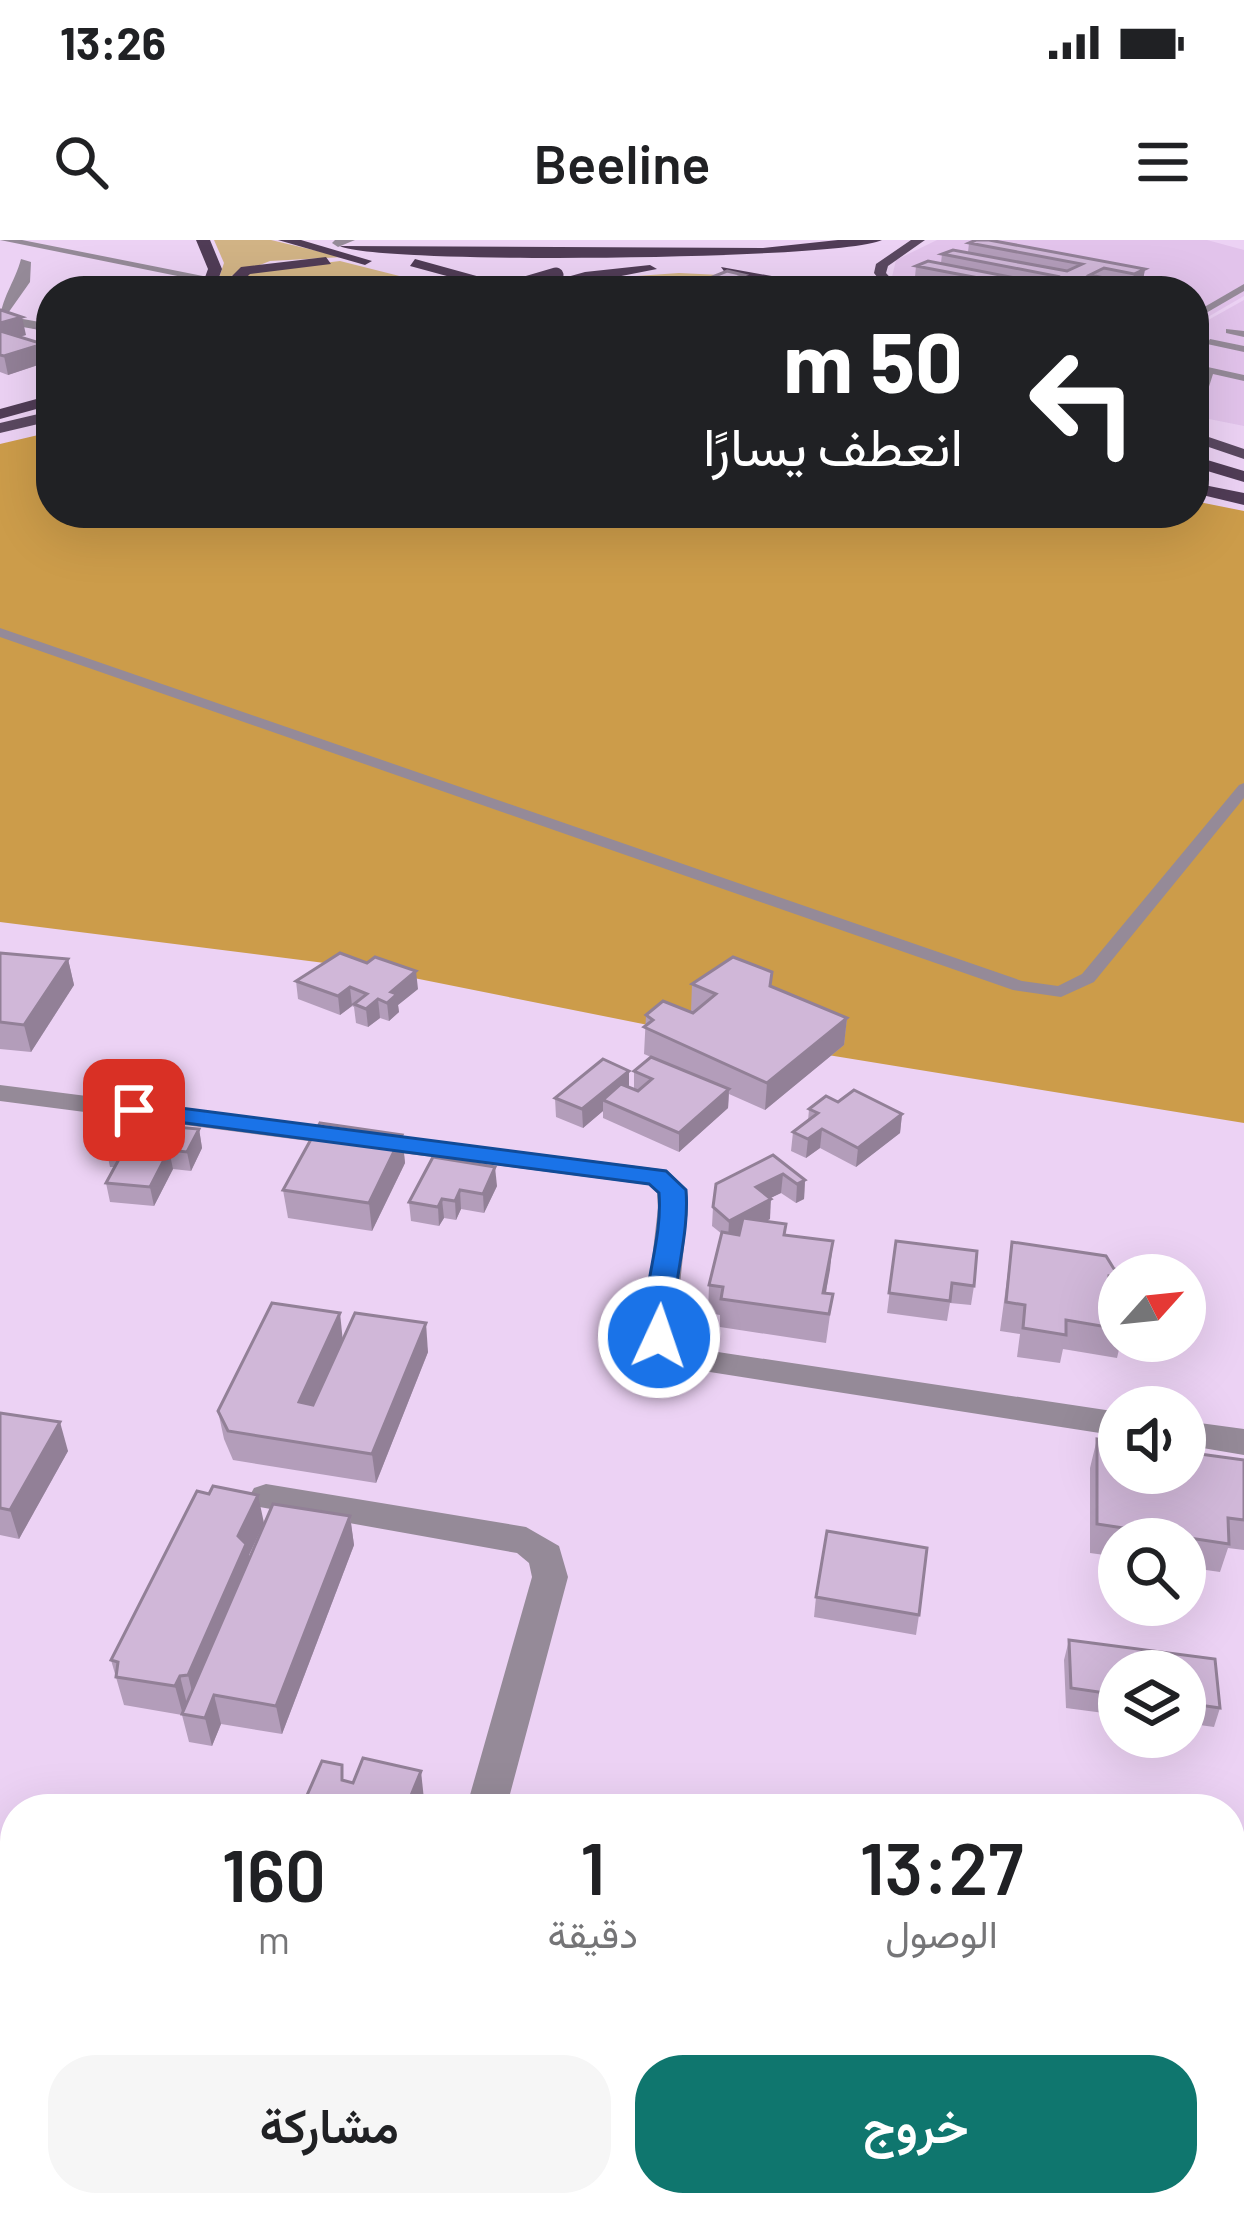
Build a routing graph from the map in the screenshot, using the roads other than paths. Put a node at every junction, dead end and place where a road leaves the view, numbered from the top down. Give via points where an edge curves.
1 (2, 240) edge
2 (203, 240) edge
3 (285, 240) edge
4 (874, 240) edge
5 (919, 240) edge
6 (340, 242) edge
7 (536, 253) junction
8 (26, 254) junction
9 (373, 265) dead end
10 (9, 269) dead end
11 (156, 276) edge
12 (210, 276) edge
13 (236, 276) edge
14 (418, 276) edge
15 (458, 276) edge
16 (489, 276) edge
17 (573, 276) edge
18 (587, 276) edge
19 (772, 276) edge
20 (802, 276) edge
21 (882, 276) edge
22 (1244, 287) edge
23 (1209, 307) edge
24 (0, 317) edge
25 (36, 325) edge
26 (1229, 331) dead end
27 (1244, 334) edge
28 (1210, 342) dead end
29 (1244, 349) edge
30 (1227, 361) dead end
31 (1244, 365) edge
32 (1209, 370) edge
33 (1244, 378) edge
34 (36, 410) edge
35 (36, 413) edge
36 (0, 416) edge
37 (0, 428) edge
38 (1209, 442) edge
39 (1244, 454) edge
40 (1209, 467) edge
41 (1209, 475) edge
42 (1244, 481) edge
43 (1209, 491) edge
44 (1244, 499) edge
45 (0, 632) edge
46 (1244, 788) edge
47 (0, 1093) edge
48 (1098, 1421) edge
49 (1206, 1436) edge
50 (1244, 1442) edge
51 (266, 1497) dead end
52 (490, 1794) edge

1 - 8 street
2 - 12 highway via 212,252
3 - 14 highway
4 - 7 highway via 794,251
5 - 21 main road via 881,264
6 - 7 highway
6 - 15 highway
7 - 16 highway via 489,264
8 - 10 street
8 - 11 street
8 - 24 street via 24,282
9 - 13 highway via 307,260
17 - 20 highway via 640,264
18 - 19 highway via 685,268
22 - 23 lane
24 - 25 street
26 - 27 lane
28 - 29 lane
30 - 31 lane
32 - 33 lane
34 - 36 highway
35 - 37 main road
38 - 39 main road
40 - 42 highway
41 - 42 highway
43 - 44 highway
45 - 46 lane via 1019,986 1061,992 1088,978
47 - 48 street via 657,1177 672,1190 674,1210 659,1337 689,1359
49 - 50 street
51 - 52 street via 526,1541 545,1556 550,1577

